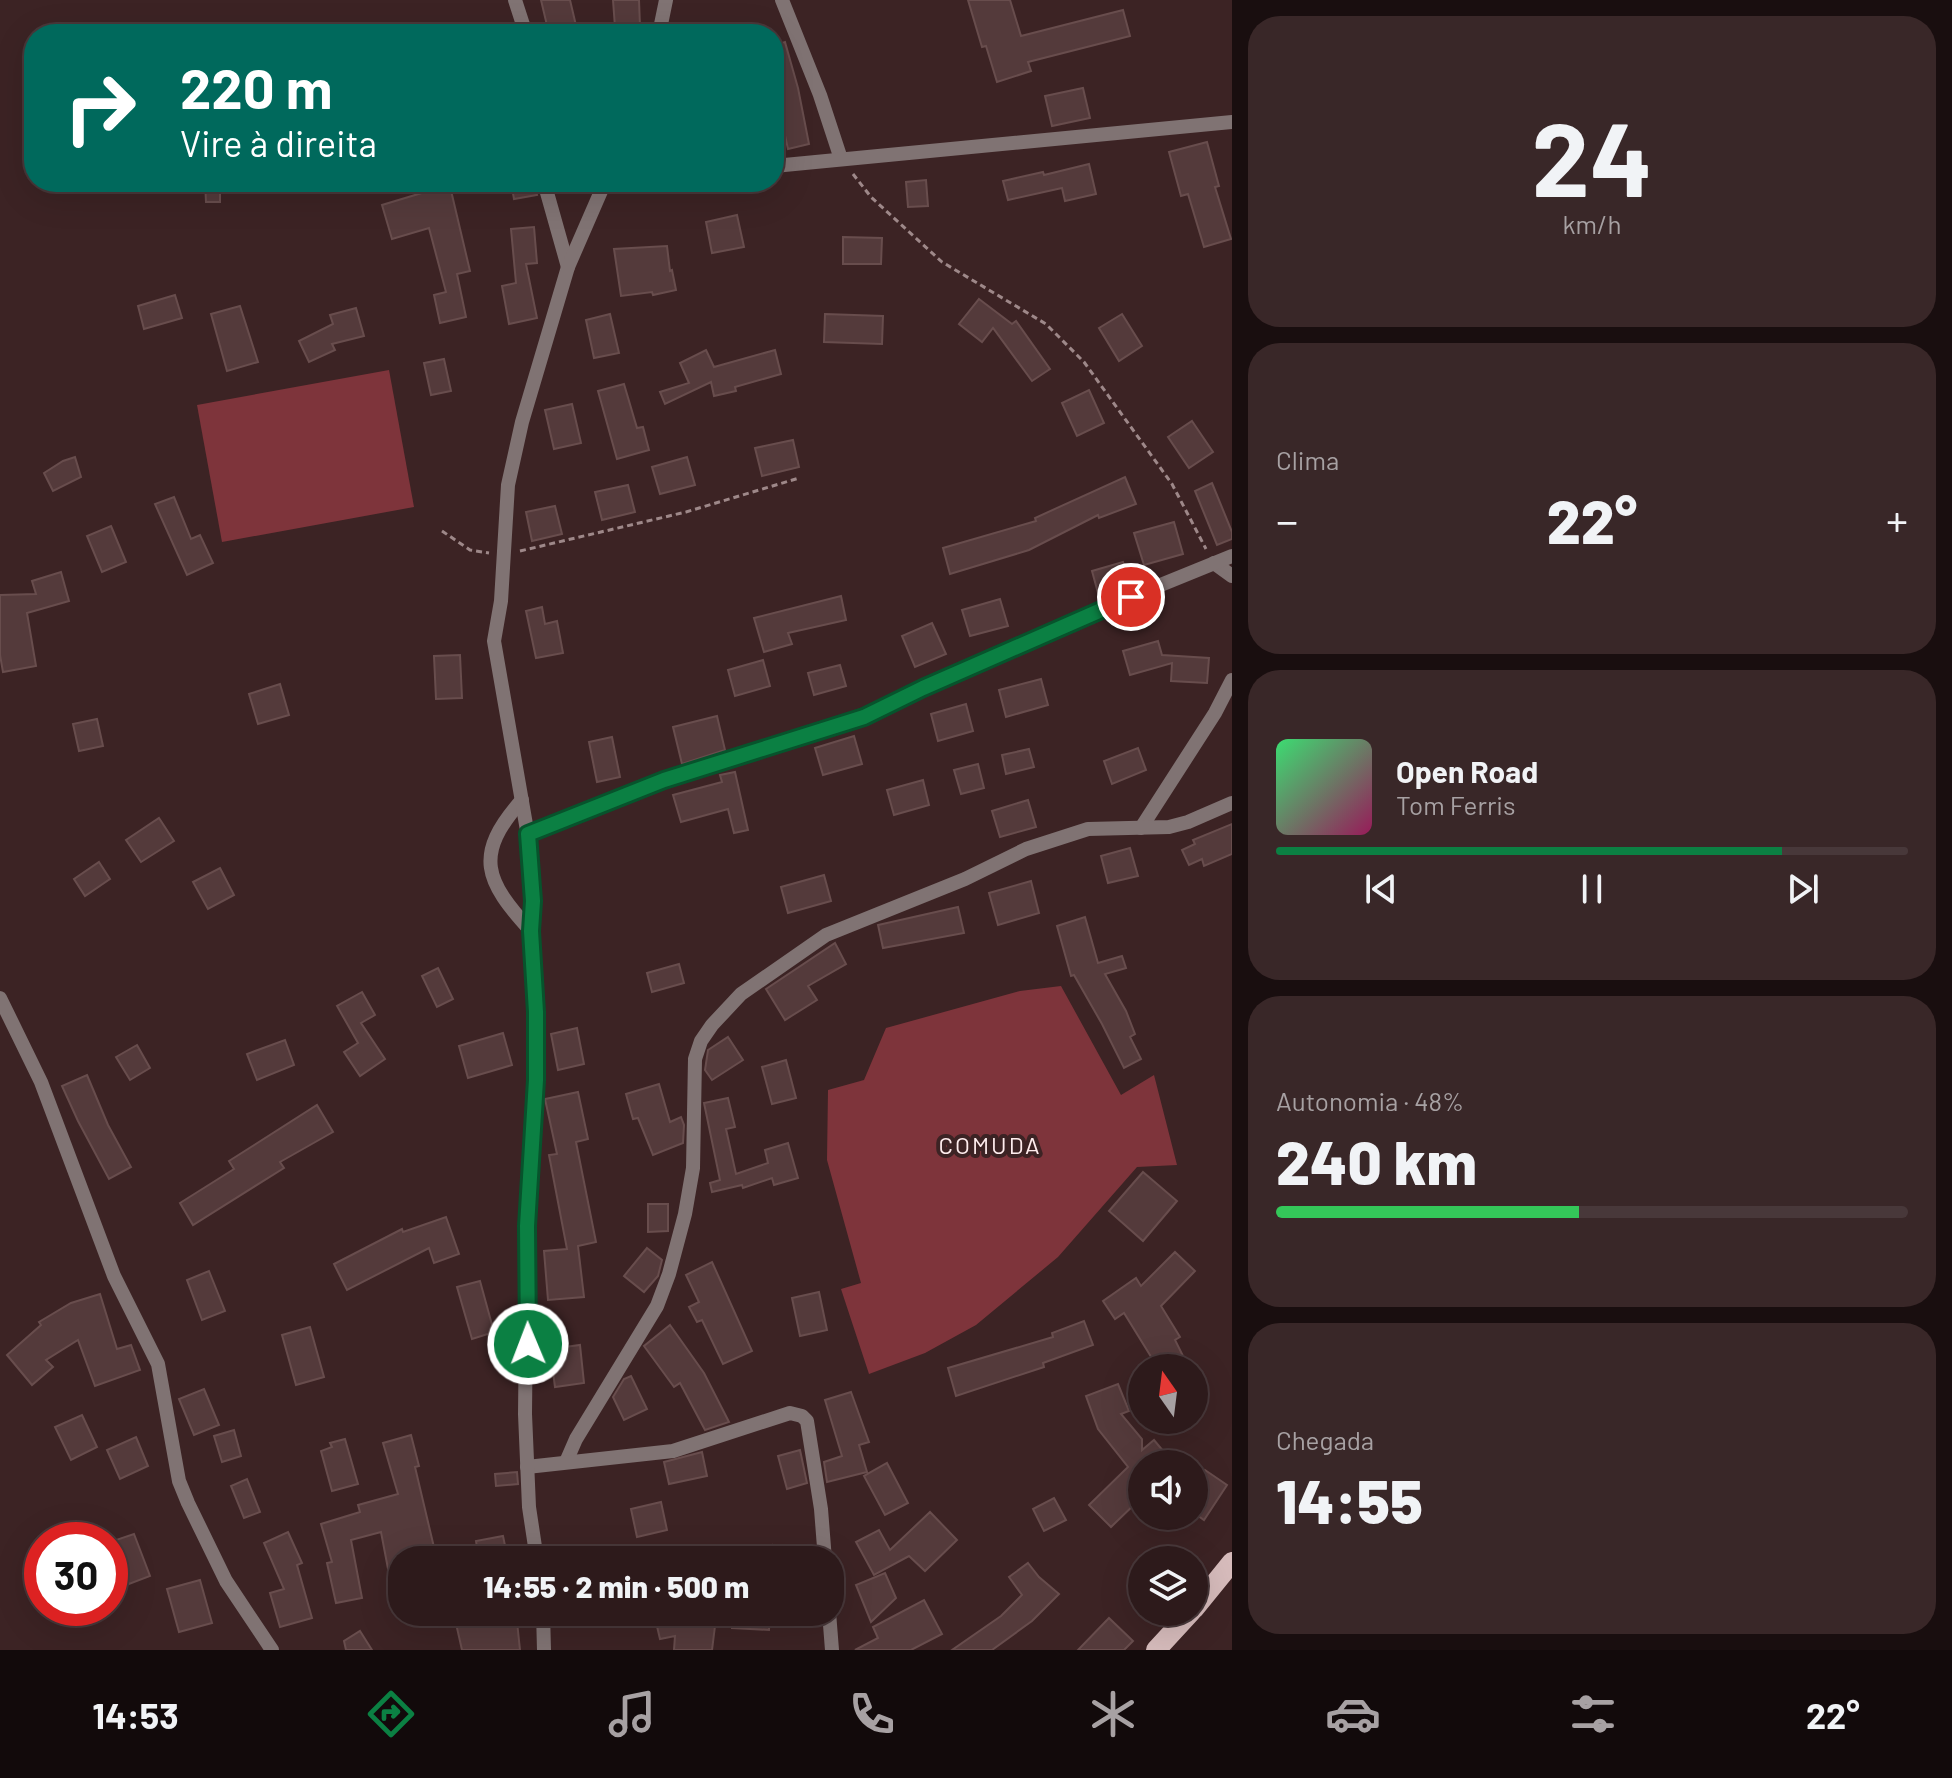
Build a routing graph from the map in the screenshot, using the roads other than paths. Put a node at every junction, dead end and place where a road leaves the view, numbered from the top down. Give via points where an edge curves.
1 (515, 0) edge
2 (666, 0) edge
3 (782, 0) edge
4 (523, 24) edge
5 (661, 24) edge
6 (1232, 122) edge
7 (841, 159) junction
8 (784, 165) edge
9 (546, 192) edge
10 (601, 192) edge
11 (568, 267) junction
12 (1232, 556) edge
13 (1214, 563) junction
14 (1232, 576) edge
15 (1232, 680) edge
16 (522, 800) junction
17 (1232, 803) edge
18 (1141, 828) junction
19 (528, 834) junction
20 (531, 931) junction
21 (0, 998) edge
22 (566, 1462) junction
23 (527, 1467) junction
24 (535, 1546) edge
25 (824, 1546) edge
26 (1232, 1562) edge
27 (1208, 1592) edge
28 (543, 1626) edge
29 (830, 1626) edge
30 (1178, 1626) edge
31 (272, 1650) edge
32 (544, 1650) edge
33 (832, 1650) edge
34 (1156, 1650) edge

1 - 4 street
2 - 5 street
3 - 7 street
6 - 7 street
7 - 8 street
9 - 11 street
10 - 11 street
11 - 16 street via 511,469 494,641
12 - 13 street
13 - 14 street
13 - 19 street via 864,717 664,780
15 - 18 street
16 - 19 street
16 - 20 street via 499,831 489,864 504,903
17 - 18 street via 1188,822
18 - 22 street via 1066,835 826,935 741,994 712,1025 695,1059 693,1168 669,1274 657,1306
19 - 20 street
20 - 23 street via 536,1080 527,1226
21 - 31 street via 41,1082 114,1276 158,1364 179,1481 188,1503 226,1581
22 - 23 street
22 - 25 street via 673,1451 797,1414 807,1421
23 - 24 street
26 - 27 main road
28 - 32 street
29 - 33 street
30 - 34 main road

